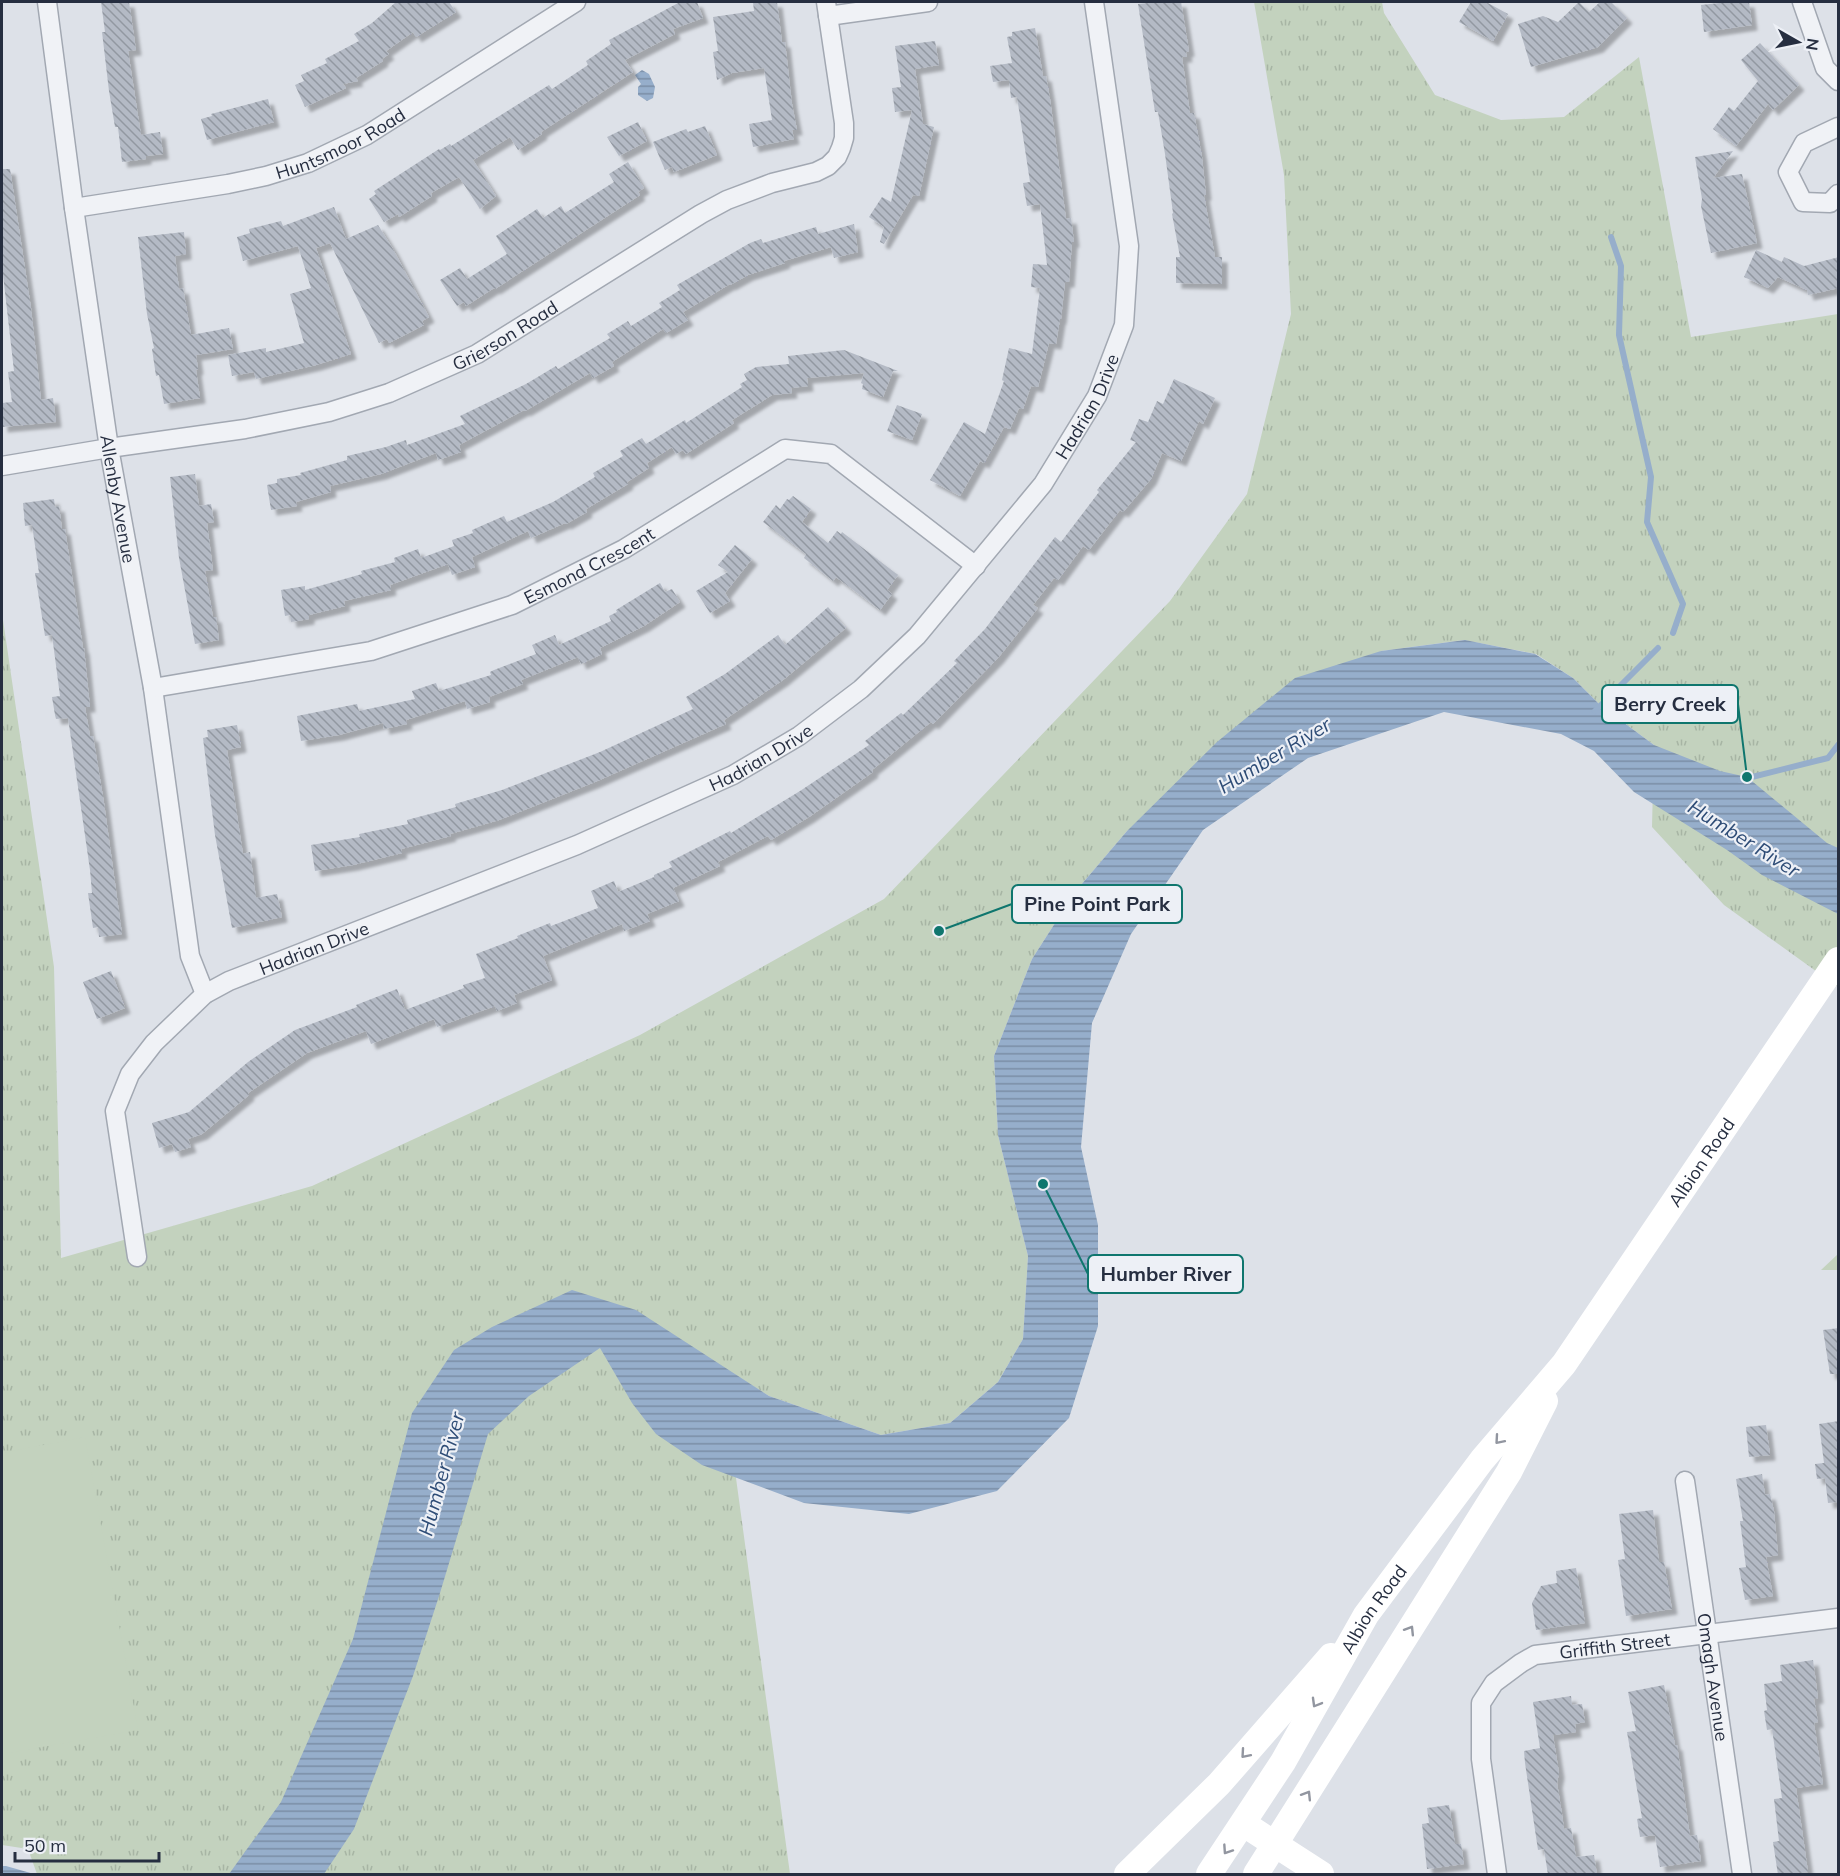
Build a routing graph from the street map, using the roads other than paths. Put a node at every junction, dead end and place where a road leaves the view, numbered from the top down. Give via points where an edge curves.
1 (47, 2) edge
2 (576, 2) edge
3 (928, 2) edge
4 (1094, 2) edge
5 (1802, 2) edge
6 (827, 9) edge
7 (1839, 81) edge
8 (1839, 127) edge
9 (1839, 194) edge
10 (74, 208) junction
11 (109, 448) junction
12 (2, 466) edge
13 (976, 566) junction
14 (153, 688) junction
15 (1832, 970) edge
16 (205, 994) junction
17 (137, 1257) dead end
18 (1564, 1364) junction
19 (1685, 1481) dead end
20 (1366, 1615) junction
21 (1839, 1618) edge
22 (1707, 1635) junction
23 (1244, 1824) junction
24 (1276, 1845) junction
25 (1127, 1875) edge
26 (1209, 1875) edge
27 (1256, 1875) edge
28 (1321, 1875) edge
29 (1497, 1875) edge
30 (1742, 1875) edge

1 - 10 street, Allenby Avenue
2 - 10 street, Huntsmoor Road via 367,135 308,163 228,184
3 - 6 street
4 - 13 street, Hadrian Drive via 1129,246 1124,325 1097,396 1061,455 1043,484
5 - 7 street via 1825,68
6 - 11 street, Grierson Road via 844,123 837,158 828,166 727,200 477,354 385,394 329,412 245,429
8 - 9 street via 1804,143 1788,172 1803,202 1830,203
10 - 11 street, Allenby Avenue
11 - 12 street, Grierson Road
11 - 14 street, Allenby Avenue
13 - 14 street, Esmond Crescent via 831,454 785,449 624,549 512,606 371,651
13 - 16 street, Hadrian Drive via 917,636 861,689 799,736 733,775 577,845
14 - 16 street, Allenby Avenue via 190,956
15 - 18 main road, Albion Road
16 - 17 street, Hadrian Drive via 154,1043 130,1074 115,1111
18 -> 20 main road, Albion Road via 1482,1460
24 -> 18 main road, Albion Road via 1509,1472
19 - 22 street, Omagh Avenue
20 -> 23 main road, Albion Road
20 -> 25 main road via 1219,1784
21 - 22 street, Griffith Street
22 - 29 street, Griffith Street via 1535,1655 1494,1683 1481,1703 1481,1759
22 - 30 street, Omagh Avenue
23 - 24 main road
23 -> 26 main road, Albion Road
24 - 27 main road, Albion Road
24 - 28 main road

